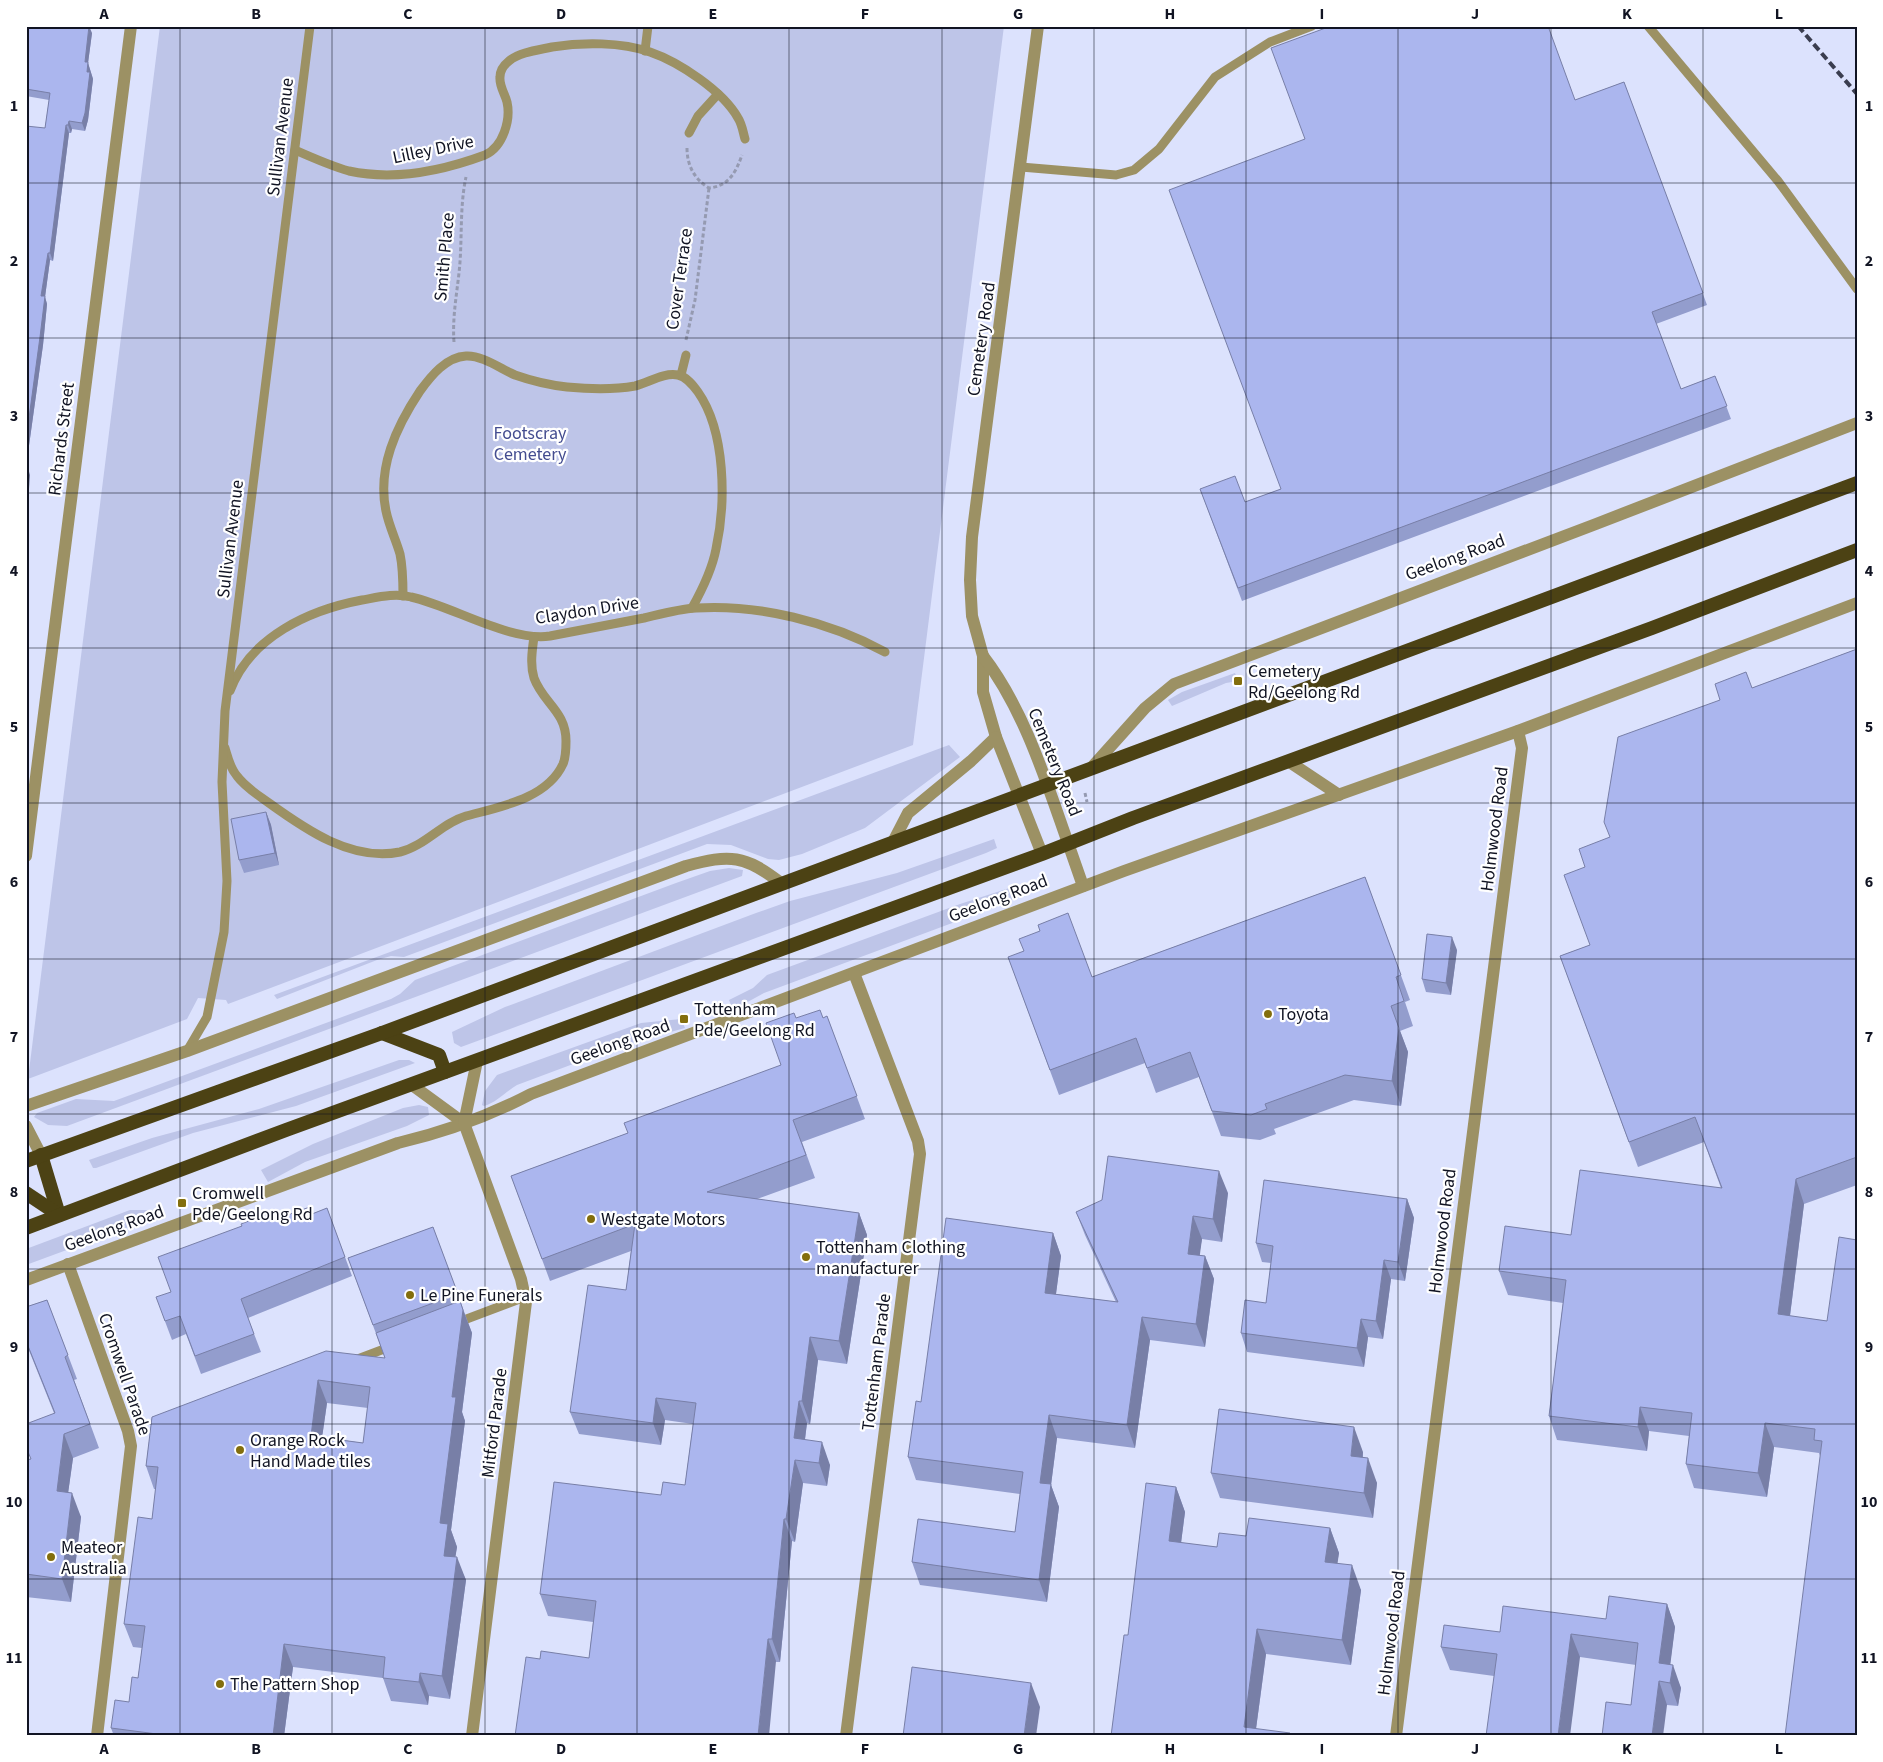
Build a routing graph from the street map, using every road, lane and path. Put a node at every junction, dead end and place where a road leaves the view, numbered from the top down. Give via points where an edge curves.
1 (131, 26) edge
2 (310, 26) edge
3 (648, 26) edge
4 (1038, 26) edge
5 (1312, 26) edge
6 (1648, 26) edge
7 (645, 51) junction
8 (718, 94) junction
9 (690, 133) joint
10 (745, 139) joint
11 (295, 150) junction
12 (469, 160) junction
13 (1021, 167) junction
14 (709, 188) junction
15 (1857, 289) edge
16 (686, 355) joint
17 (457, 357) junction
18 (681, 376) junction
19 (1857, 423) edge
20 (1857, 483) edge
21 (1857, 550) edge
22 (403, 596) junction
23 (1857, 603) edge
24 (692, 608) junction
25 (534, 637) junction
26 (885, 652) dead end
27 (983, 656) junction
28 (225, 711) junction
29 (1518, 731) junction
30 (223, 735) junction
31 (996, 737) junction
32 (1288, 761) junction
33 (1093, 766) junction
34 (1047, 783) junction
35 (30, 789) edge
36 (1085, 793) dead end
37 (1019, 795) junction
38 (1339, 795) junction
39 (1087, 802) dead end
40 (893, 842) junction
41 (1068, 844) junction
42 (1042, 854) junction
43 (26, 856) edge
44 (781, 883) junction
45 (1083, 886) junction
46 (854, 973) junction
47 (382, 1033) junction
48 (187, 1051) junction
49 (477, 1061) junction
50 (445, 1072) junction
51 (412, 1084) junction
52 (26, 1106) edge
53 (464, 1123) junction
54 (26, 1126) edge
55 (41, 1155) junction
56 (26, 1161) edge
57 (26, 1193) edge
58 (59, 1215) junction
59 (26, 1228) edge
60 (68, 1264) junction
61 (26, 1280) edge
62 (525, 1297) junction
63 (444, 1327) edge
64 (399, 1344) edge
65 (345, 1363) edge
66 (97, 1736) edge
67 (472, 1736) edge
68 (846, 1736) edge
69 (1396, 1736) edge

1 - 35 street, Richards Street
2 - 11 lane, Sullivan Avenue
3 - 7 lane
4 - 13 street, Cemetery Road
5 - 13 lane via 1270,42 1215,77 1160,150 1134,170 1116,175
6 - 15 lane via 1778,181
7 - 8 lane, Lilley Drive via 690,73
7 - 12 lane, Lilley Drive via 617,46 576,45 546,48 513,58 503,68 500,77 508,108 502,137 490,153
8 - 9 lane via 698,116
8 - 10 lane, Lilley Drive via 738,118
9 - 14 path via 686,150 689,166
10 - 14 path via 737,168 729,180
11 - 12 lane, Lilley Drive via 347,170 383,175 408,175
11 - 28 lane, Sullivan Avenue
12 - 17 path, Smith Place via 452,322
13 - 27 street, Cemetery Road via 972,537 972,616
14 - 16 path, Cover Terrace
16 - 18 lane, Cover Terrace
17 - 18 lane via 472,356 539,383 579,388 620,388 668,375
17 - 22 lane via 440,368 419,394 400,427 385,467 384,503 401,557
18 - 24 lane via 694,386 710,413 717,444 722,498 714,558
19 - 33 street, Geelong Road via 1174,684 1145,708
20 - 33 highway, Geelong Road
21 - 32 highway, Geelong Road
22 - 25 lane, Claydon Drive
22 - 28 lane, Claydon Drive via 377,598 315,612 288,627 270,639 245,665 234,683
23 - 29 street, Geelong Road
24 - 25 lane, Claydon Drive
24 - 26 lane, Claydon Drive via 744,610 805,621 852,635
25 - 30 lane via 534,676 560,715 565,732 565,758 558,773 529,795 497,809 457,820 410,849 391,853 365,851 310,831 237,776 228,761
27 - 31 street, Cemetery Road via 983,692
27 - 34 street, Cemetery Road via 1001,679
28 - 30 lane, Sullivan Avenue
29 - 38 street, Geelong Road
29 - 69 street, Holmwood Road via 1522,748
30 - 48 lane, Sullivan Avenue via 222,816 227,881 224,932 207,1017
31 - 37 street, Cemetery Road
31 - 40 street via 908,813
32 - 38 street
32 - 41 highway, Geelong Road
33 - 34 highway, Geelong Road
34 - 37 highway, Geelong Road
34 - 41 street, Cemetery Road
35 - 43 street, Richards Street
36 - 39 path
37 - 40 highway, Geelong Road
37 - 42 street, Cemetery Road
38 - 45 street, Geelong Road
40 - 44 highway, Geelong Road
41 - 42 highway, Geelong Road
41 - 45 street, Cemetery Road
42 - 49 highway, Geelong Road
44 - 47 highway, Geelong Road
44 - 48 street via 760,867 733,858 716,858 686,866
45 - 46 street, Geelong Road
46 - 53 street, Geelong Road via 531,1094
46 - 68 street, Tottenham Parade via 918,1141 920,1154
47 - 50 highway via 439,1055
47 - 55 highway, Geelong Road
48 - 52 street
49 - 50 highway, Geelong Road
49 - 53 street
50 - 51 highway, Geelong Road
51 - 53 street
51 - 58 highway, Geelong Road
53 - 60 street, Geelong Road via 398,1143
53 - 62 street, Mitford Parade
54 - 55 street
55 - 56 highway, Geelong Road
55 - 58 highway
57 - 58 highway
58 - 59 highway, Geelong Road
60 - 61 street, Geelong Road
60 - 66 street, Cromwell Parade via 132,1446
62 - 63 lane
62 - 67 street, Mitford Parade
64 - 65 lane

